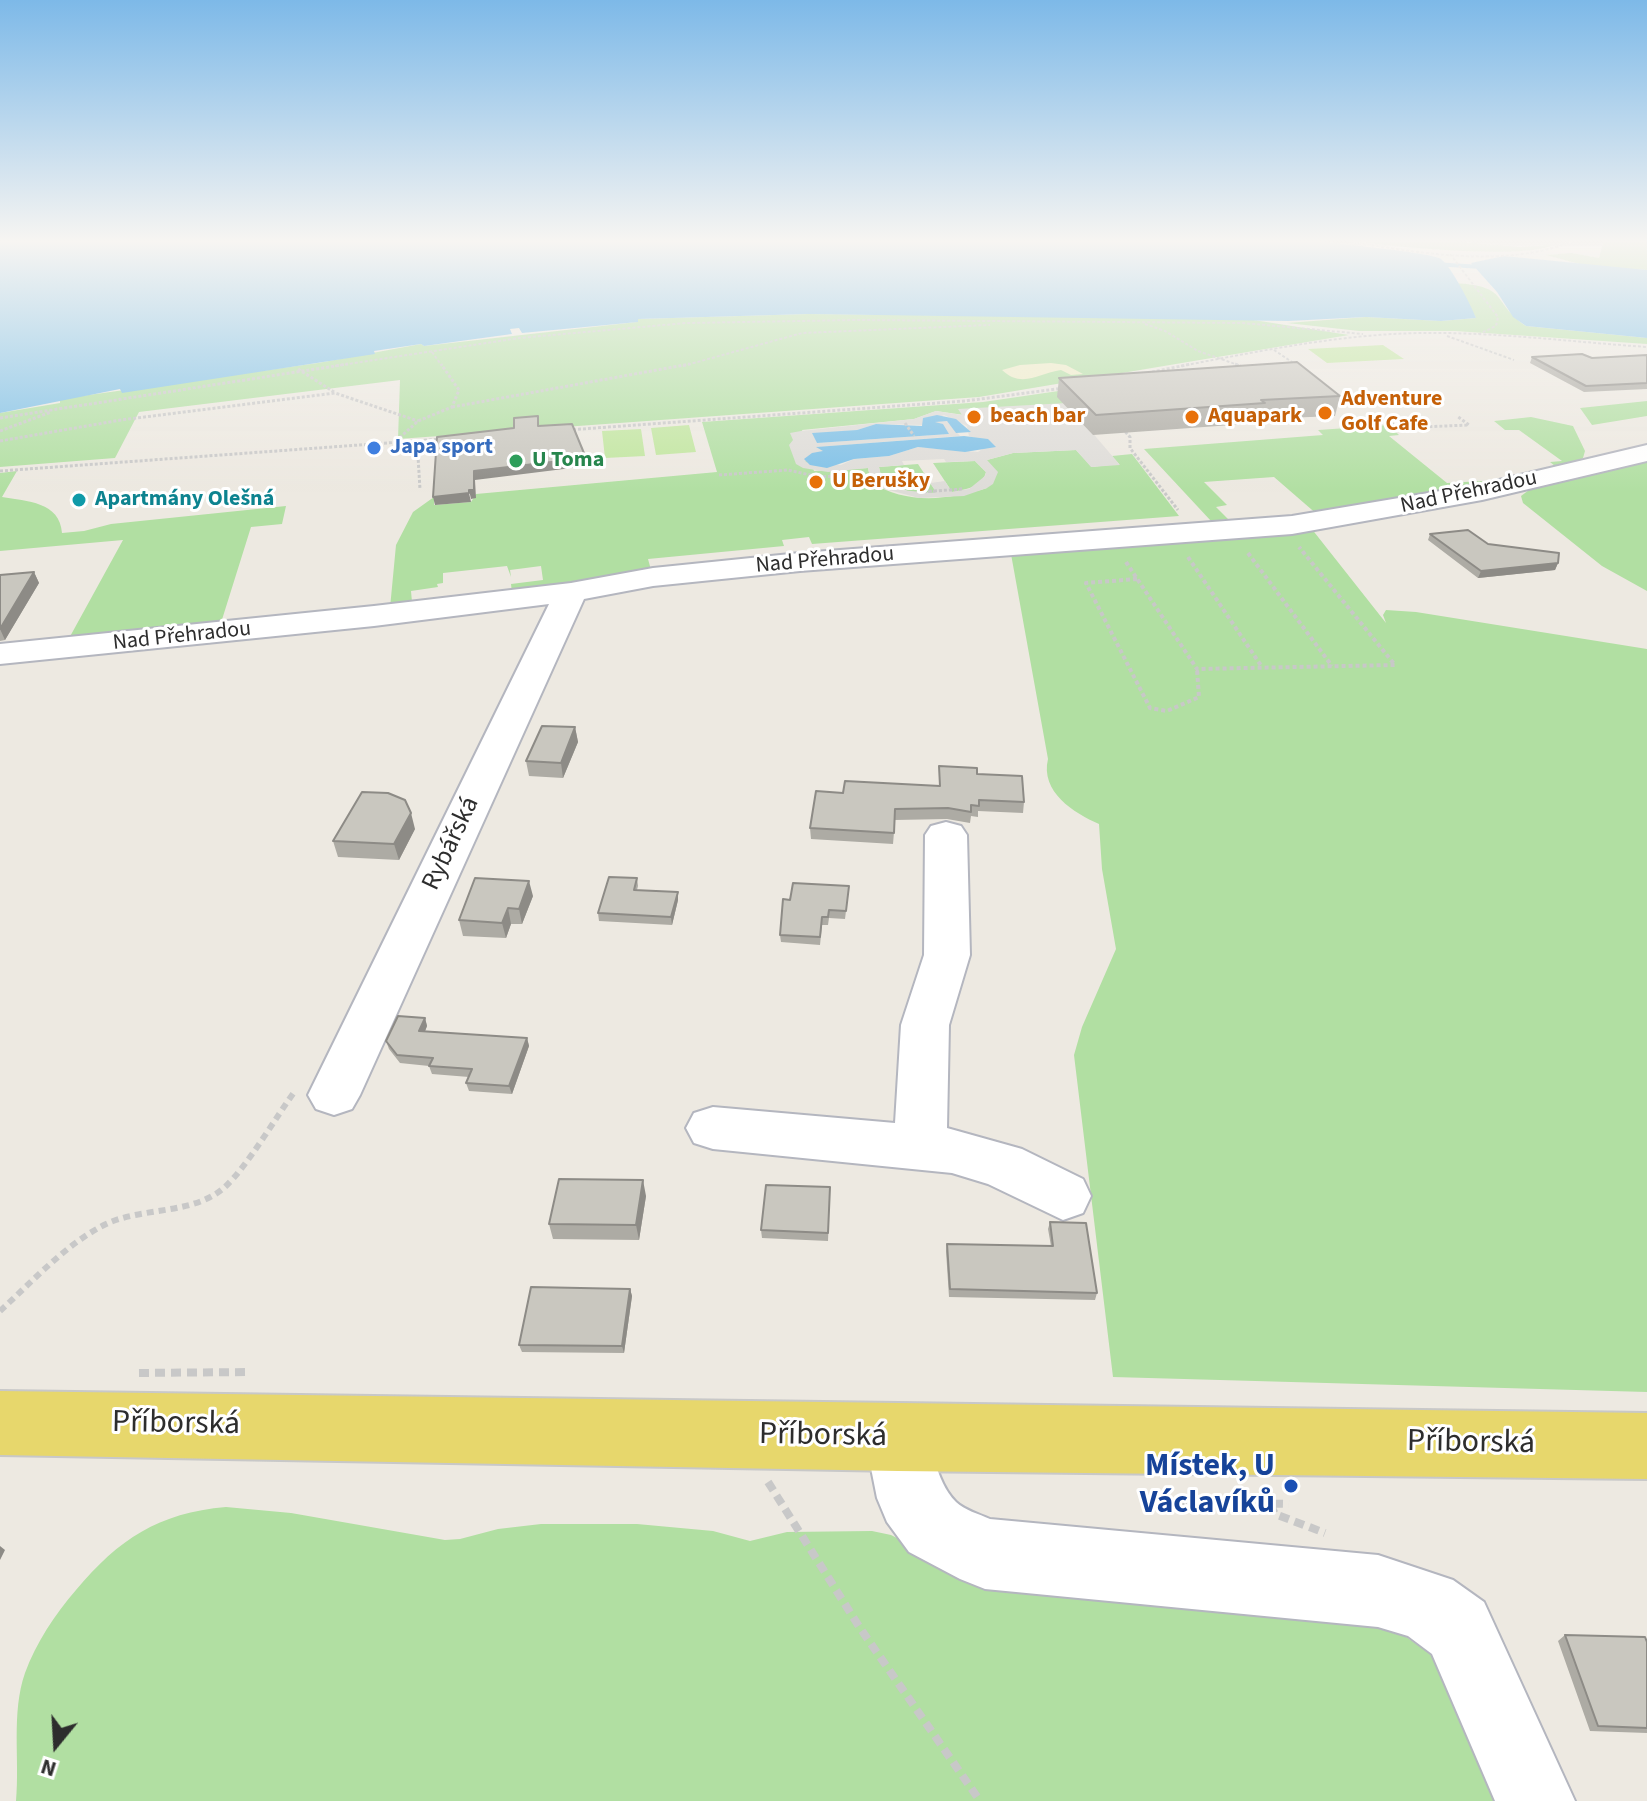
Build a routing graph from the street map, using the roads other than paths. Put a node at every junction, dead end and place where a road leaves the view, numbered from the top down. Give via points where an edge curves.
1 (1647, 453) edge
2 (571, 592) junction
3 (0, 654) edge
4 (946, 835) dead end
5 (340, 1083) road end
6 (713, 1128) dead end
7 (920, 1148) junction
8 (1063, 1196) dead end
9 (0, 1423) edge
10 (898, 1438) junction
11 (1647, 1446) edge
12 (1535, 1801) edge

1 - 2 street, Nad Přehradou via 1482,492 1190,544 1110,538 653,577
2 - 3 street, Nad Přehradou
2 - 5 street, Rybářská
4 - 7 street via 947,955 925,1025
6 - 7 street
7 - 8 street via 1003,1165
9 - 10 main road, Příborská
10 - 11 main road, Příborská
10 - 12 street via 911,1498 933,1528 985,1554 1378,1591 1427,1606 1458,1628

